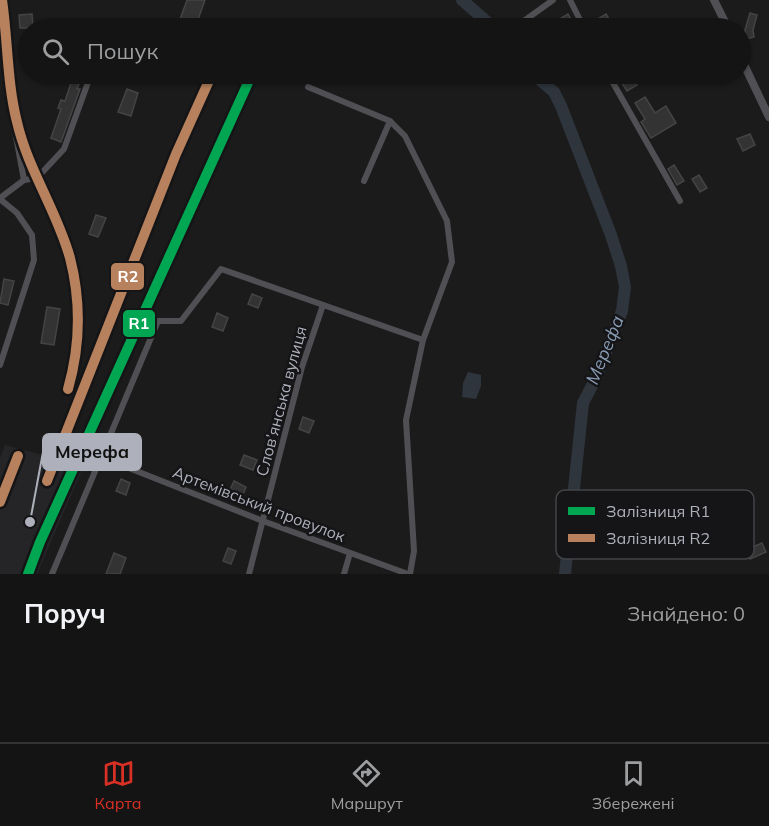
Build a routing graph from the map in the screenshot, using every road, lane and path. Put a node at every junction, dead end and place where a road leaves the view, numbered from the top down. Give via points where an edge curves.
1 (553, 0) edge
2 (570, 0) edge
3 (714, 0) edge
4 (527, 18) edge
5 (579, 18) edge
6 (723, 18) edge
7 (0, 24) edge
8 (751, 78) edge
9 (87, 84) edge
10 (614, 84) edge
11 (308, 87) dead end
12 (769, 117) edge
13 (390, 121) junction
14 (24, 180) junction
15 (364, 181) dead end
16 (0, 198) edge
17 (680, 201) dead end
18 (323, 305) junction
19 (423, 340) junction
20 (0, 365) edge
21 (101, 457) junction
22 (263, 521) junction
23 (350, 553) junction
24 (51, 574) edge
25 (249, 574) edge
26 (344, 574) edge
27 (409, 574) edge

1 - 4 street
2 - 5 street
3 - 6 street
7 - 14 street
8 - 12 street
9 - 14 street via 64,149 37,178
10 - 17 street
11 - 13 street
13 - 15 street
13 - 19 street via 405,136 447,221 452,262
14 - 16 street
16 - 20 street via 17,213 32,235 34,260
18 - 19 street
18 - 21 street via 221,269 181,321 158,321
18 - 22 street, Слов’янська вулиця via 302,367
19 - 27 street via 406,420 414,551
21 - 22 street, Артемівський провулок
21 - 24 street
22 - 23 street, Артемівський провулок
22 - 25 street, Слов’янська вулиця
23 - 26 street
23 - 27 street, Артемівський провулок

